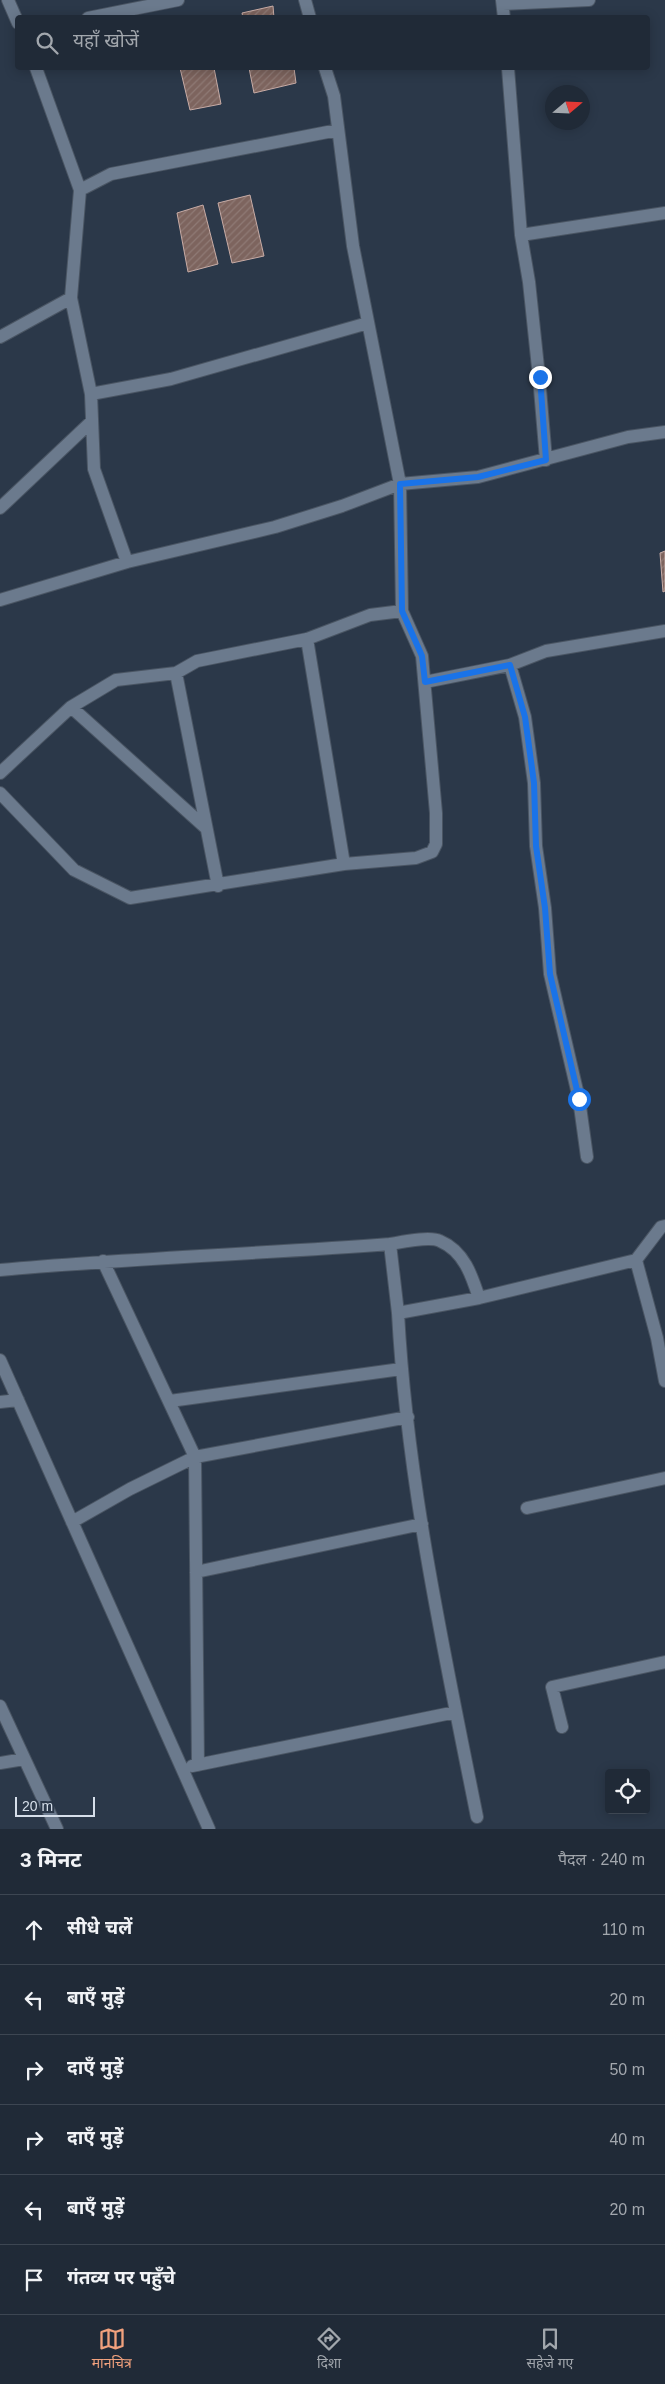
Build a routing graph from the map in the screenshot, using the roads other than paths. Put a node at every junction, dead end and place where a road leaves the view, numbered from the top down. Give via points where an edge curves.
1 (8, 0) edge
2 (178, 0) edge
3 (305, 0) edge
4 (589, 0) edge
5 (502, 2) edge
6 (103, 15) edge
7 (309, 15) edge
8 (504, 15) edge
9 (15, 16) edge
10 (37, 70) edge
11 (326, 70) edge
12 (508, 70) edge
13 (338, 130) junction
14 (80, 190) junction
15 (665, 214) edge
16 (521, 235) junction
17 (71, 298) junction
18 (368, 323) junction
19 (0, 337) edge
20 (91, 394) junction
21 (92, 421) junction
22 (665, 432) edge
23 (546, 460) junction
24 (400, 484) junction
25 (0, 508) edge
26 (127, 562) junction
27 (0, 600) edge
28 (402, 611) junction
29 (665, 631) edge
30 (307, 639) junction
31 (510, 665) junction
32 (176, 673) junction
33 (425, 682) junction
34 (71, 707) junction
35 (0, 773) edge
36 (0, 793) edge
37 (206, 828) junction
38 (344, 864) junction
39 (218, 886) junction
40 (586, 1157) dead end
41 (665, 1226) edge
42 (390, 1244) junction
43 (636, 1260) junction
44 (103, 1261) junction
45 (0, 1270) edge
46 (479, 1298) junction
47 (398, 1312) junction
48 (0, 1360) edge
49 (401, 1369) junction
50 (665, 1381) edge
51 (18, 1400) junction
52 (170, 1401) junction
53 (0, 1402) edge
54 (408, 1417) junction
55 (194, 1457) junction
56 (665, 1478) edge
57 (527, 1508) dead end
58 (72, 1522) junction
59 (422, 1524) junction
60 (196, 1572) junction
61 (665, 1662) edge
62 (0, 1706) edge
63 (456, 1712) junction
64 (562, 1727) dead end
65 (24, 1760) junction
66 (0, 1763) edge
67 (198, 1765) junction
68 (182, 1768) junction
69 (477, 1817) dead end
70 (57, 1829) edge
71 (209, 1829) edge

1 - 9 street
2 - 6 street
3 - 7 street
4 - 5 street
5 - 8 street
10 - 14 street
11 - 13 street via 334,96
12 - 16 street
13 - 14 street via 111,174
13 - 18 street via 353,246
14 - 17 street
15 - 16 street
16 - 23 street via 540,377
17 - 19 street
17 - 20 street
18 - 20 street via 171,379
18 - 24 street
20 - 21 street
21 - 25 street
21 - 26 street via 94,469
22 - 23 street via 628,437
23 - 24 street via 478,477
24 - 26 street via 275,527
24 - 28 street
26 - 27 street
28 - 30 street via 370,615
28 - 33 street via 422,656
29 - 31 street via 546,651
30 - 32 street via 197,661
30 - 38 street
31 - 33 street
31 - 40 street via 525,717 534,783 536,846 550,974 579,1099
32 - 34 street via 116,680
32 - 37 street
33 - 38 street via 436,844 432,852 416,858
34 - 35 street
34 - 37 street
36 - 39 street via 74,870 130,898
37 - 39 street
38 - 39 street
41 - 43 street
42 - 44 street
42 - 46 street via 439,1240 457,1252 471,1273
42 - 47 street
43 - 46 street
43 - 50 street
44 - 45 street
44 - 52 street
46 - 47 street
47 - 49 street
48 - 51 street
49 - 52 street
49 - 54 street
51 - 53 street
51 - 58 street
52 - 55 street
54 - 55 street
54 - 59 street
55 - 58 street
55 - 60 street
56 - 57 street
58 - 68 street
59 - 60 street
59 - 63 street
60 - 67 street
61 - 64 street via 552,1687
62 - 65 street
63 - 67 street
63 - 69 street
65 - 66 street
65 - 70 street
67 - 68 street
68 - 71 street

